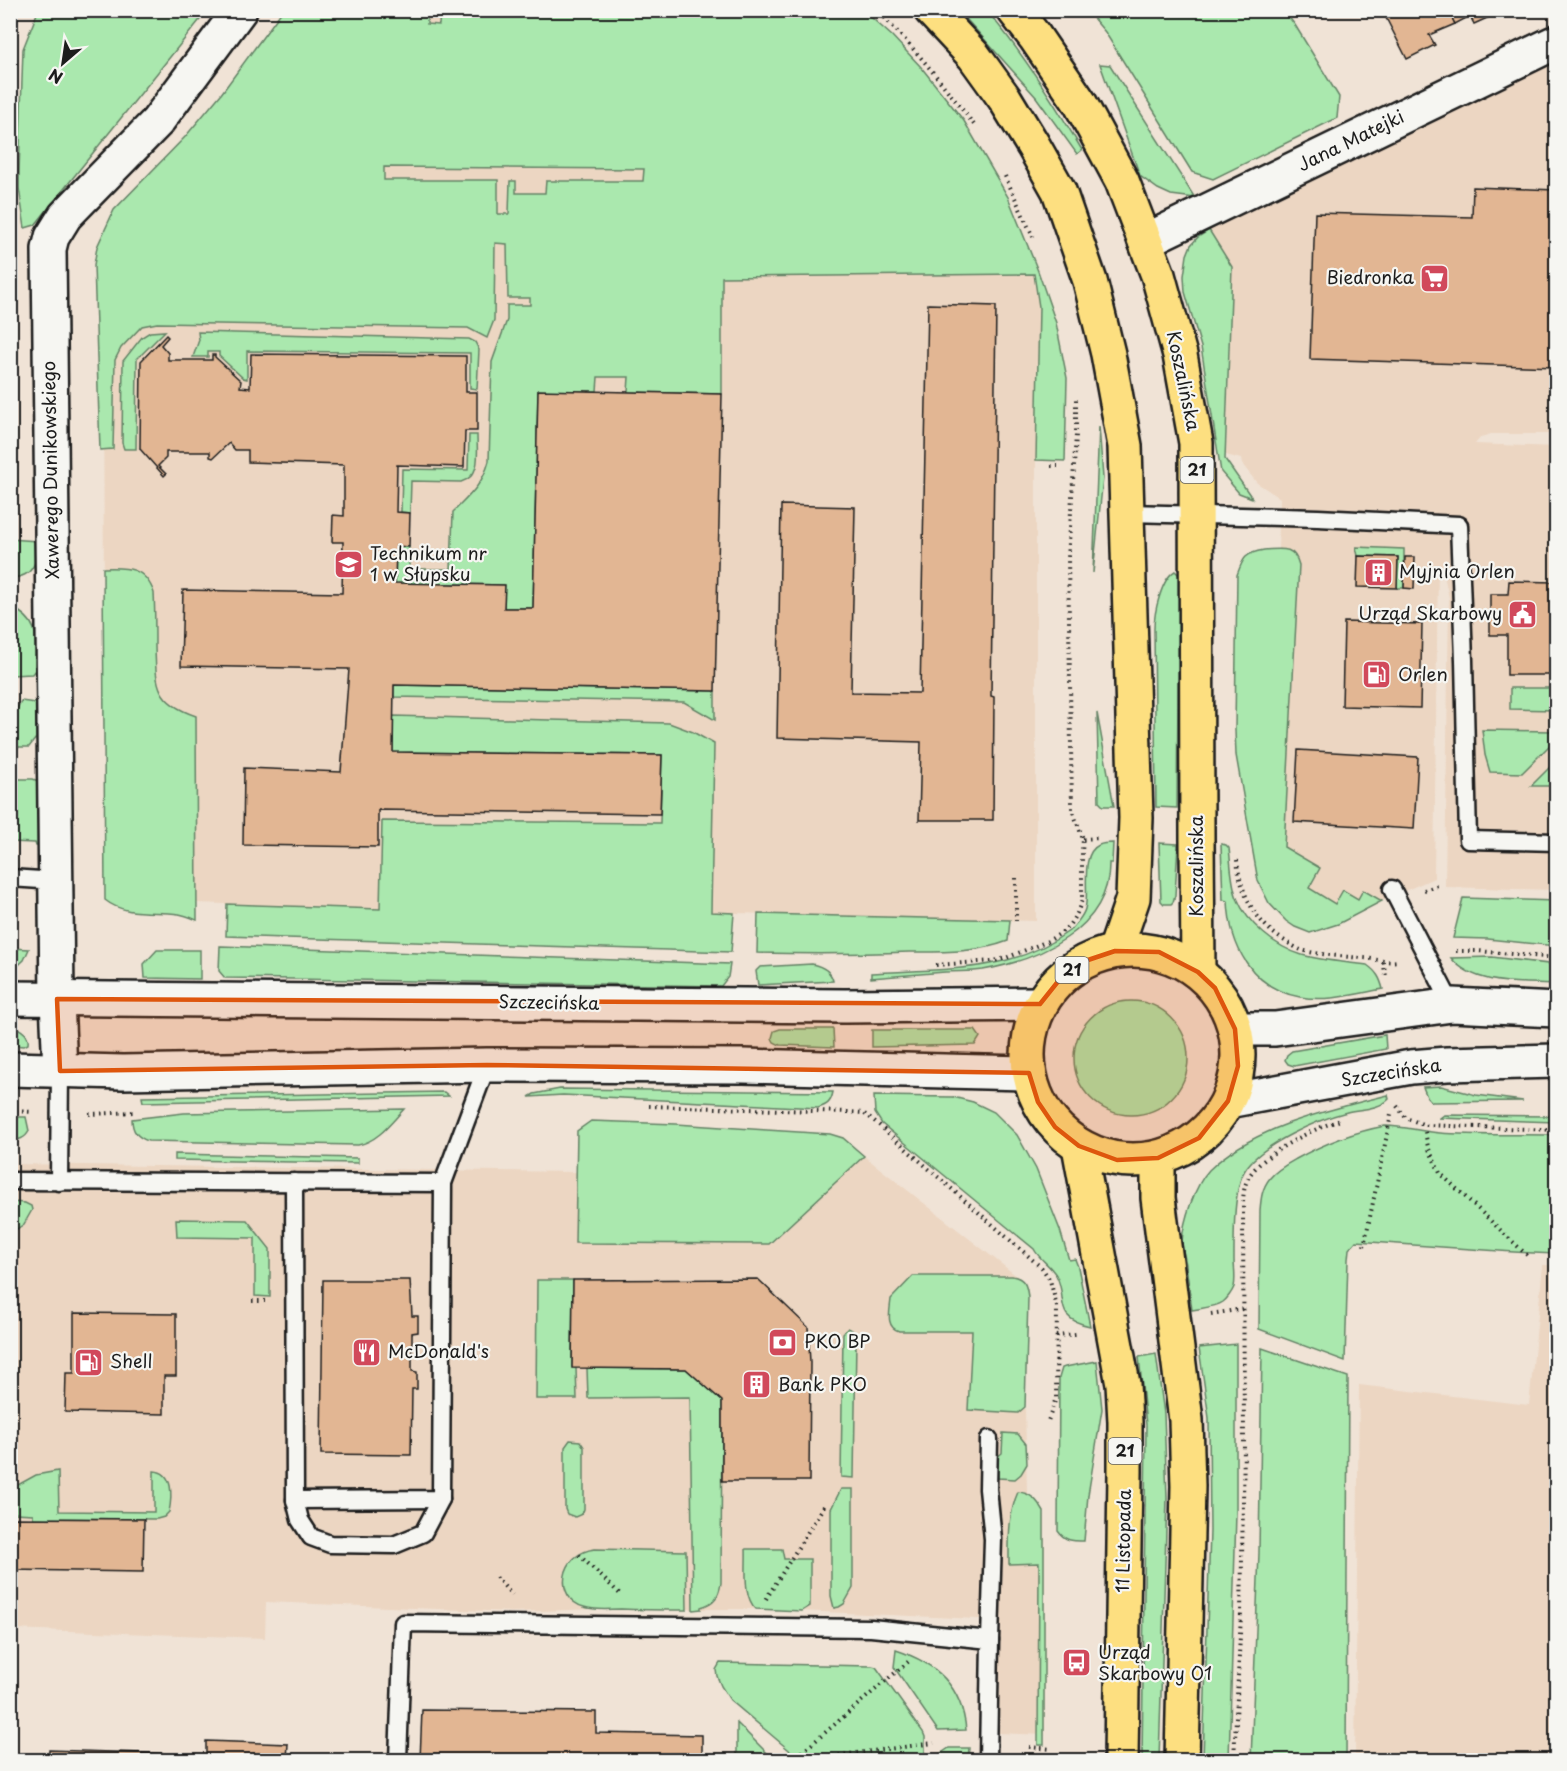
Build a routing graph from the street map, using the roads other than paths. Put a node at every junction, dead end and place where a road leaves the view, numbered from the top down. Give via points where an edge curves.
1 (240, 10) edge
2 (931, 10) edge
3 (1014, 10) edge
4 (1557, 42) edge
5 (1145, 241) junction
6 (1129, 513) junction
7 (1197, 514) junction
8 (1557, 842) edge
9 (10, 878) edge
10 (56, 881) junction
11 (1392, 889) dead end
12 (1115, 951) junction
13 (1198, 972) junction
14 (10, 998) edge
15 (57, 999) junction
16 (1040, 1004) junction
17 (1452, 1005) junction
18 (1557, 1010) edge
19 (1235, 1029) junction
20 (1557, 1062) edge
21 (487, 1065) junction
22 (10, 1069) edge
23 (60, 1071) junction
24 (1029, 1073) junction
25 (1228, 1101) junction
26 (1079, 1146) junction
27 (1158, 1158) junction
28 (10, 1181) edge
29 (59, 1182) junction
30 (294, 1182) junction
31 (443, 1183) junction
32 (989, 1439) dead end
33 (441, 1499) junction
34 (295, 1500) junction
35 (990, 1640) junction
36 (398, 1761) edge
37 (988, 1761) edge
38 (1121, 1761) edge
39 (1182, 1761) edge

1 - 10 street, Xawerego Dunikowskiego via 157,122 65,216 49,249
2 - 6 main road, 21 via 974,56 1005,99 1059,191 1090,281 1108,354 1125,446
3 - 5 main road, Koszalińska / 21 via 1080,103 1122,181
4 - 5 street, Jana Matejki
5 - 7 main road, Koszalińska / 21 via 1182,366 1196,443
6 - 7 lane
6 - 12 main road, 21 via 1137,838 1133,898
7 - 8 lane via 1459,525 1468,840
7 - 13 main road, Koszalińska / 21
9 - 10 lane
10 - 15 street, Xawerego Dunikowskiego
11 - 17 lane
12 - 13 main road via 1159,952
12 - 16 main road, 21 via 1085,961 1060,979
13 - 19 main road via 1215,988
14 - 15 street, Szczecińska
15 - 16 street, Szczecińska via 833,1006
15 - 23 street
16 - 24 main road, 21 via 1029,1037
17 - 18 street
17 - 19 street via 1275,1029
19 - 25 main road via 1238,1066
20 - 25 street, Szczecińska via 1410,1067
21 - 23 street
21 - 24 street
21 - 31 lane
22 - 23 street
23 - 29 lane
24 - 26 main road, 21 via 1038,1102 1055,1127
25 - 27 main road via 1199,1138
26 - 27 main road via 1117,1160
26 - 38 main road, 11 Listopada / 21 via 1114,1328 1125,1412
27 - 39 main road via 1158,1198 1186,1420
28 - 29 lane
29 - 30 lane
30 - 31 lane
30 - 34 lane
31 - 33 lane
32 - 35 lane via 993,1539
33 - 34 lane
33 - 34 lane via 423,1533 394,1545 330,1544 311,1537 300,1520
35 - 36 lane via 871,1628 403,1623
35 - 37 lane

